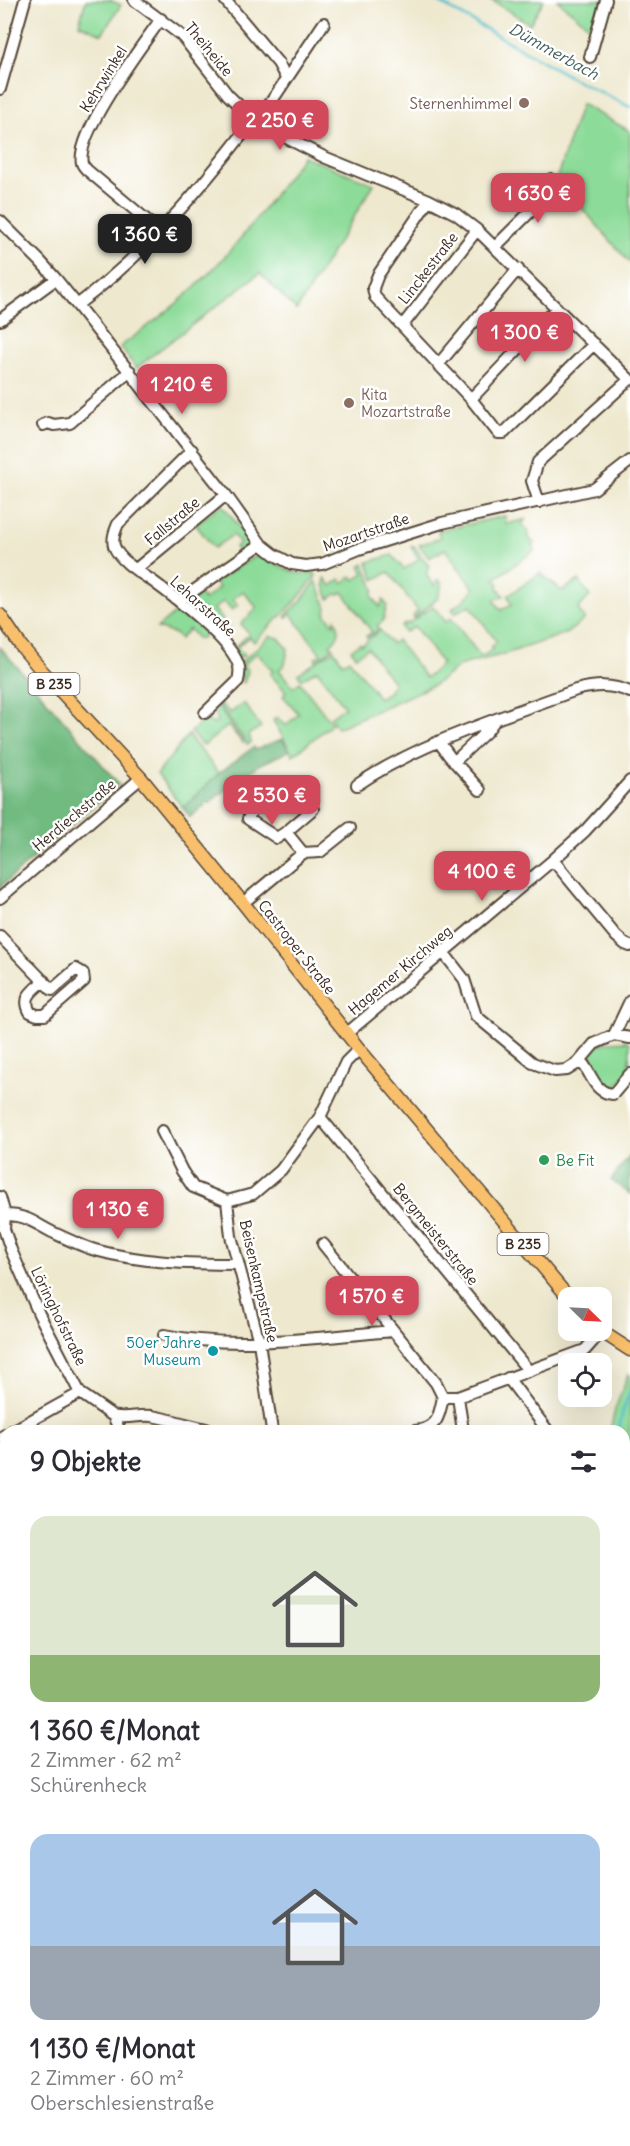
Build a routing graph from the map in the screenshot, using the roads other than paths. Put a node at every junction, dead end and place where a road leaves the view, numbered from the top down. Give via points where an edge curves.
1 (25, 0) edge
2 (134, 0) edge
3 (225, 0) edge
4 (606, 0) edge
5 (161, 19) junction
6 (324, 22) dead end
7 (590, 57) dead end
8 (286, 78) junction
9 (0, 89) edge
10 (257, 123) junction
11 (552, 179) dead end
12 (429, 200) junction
13 (0, 221) edge
14 (477, 230) junction
15 (161, 232) junction
16 (495, 247) junction
17 (518, 269) junction
18 (56, 279) junction
19 (77, 304) junction
20 (557, 308) junction
21 (0, 320) edge
22 (403, 326) junction
23 (594, 344) junction
24 (438, 365) junction
25 (130, 371) junction
26 (630, 380) edge
27 (471, 399) junction
28 (43, 425) dead end
29 (192, 450) junction
30 (630, 461) edge
31 (226, 495) junction
32 (539, 501) junction
33 (261, 544) junction
34 (136, 570) junction
35 (179, 601) junction
36 (0, 615) edge
37 (630, 692) edge
38 (205, 713) dead end
39 (495, 720) junction
40 (440, 742) junction
41 (454, 762) junction
42 (141, 778) junction
43 (630, 781) edge
44 (357, 785) dead end
45 (480, 790) dead end
46 (276, 791) dead end
47 (313, 809) dead end
48 (351, 828) dead end
49 (286, 832) junction
50 (303, 853) junction
51 (553, 861) junction
52 (0, 898) edge
53 (243, 903) junction
54 (0, 936) edge
55 (630, 946) edge
56 (443, 952) junction
57 (44, 981) junction
58 (630, 1001) edge
59 (346, 1034) junction
60 (614, 1035) junction
61 (630, 1038) edge
62 (359, 1049) junction
63 (578, 1063) junction
64 (630, 1074) edge
65 (320, 1117) junction
66 (162, 1131) dead end
67 (0, 1197) edge
68 (227, 1201) junction
69 (5, 1215) junction
70 (323, 1244) dead end
71 (238, 1264) junction
72 (559, 1287) edge
73 (393, 1330) junction
74 (164, 1335) dead end
75 (612, 1339) edge
76 (592, 1341) edge
77 (259, 1342) junction
78 (630, 1350) edge
79 (528, 1370) junction
80 (508, 1378) junction
81 (80, 1393) junction
82 (443, 1397) junction
83 (458, 1397) junction
84 (113, 1416) junction
85 (23, 1425) edge
86 (117, 1425) edge
87 (188, 1425) edge
88 (271, 1425) edge
89 (432, 1425) edge
90 (462, 1425) edge
91 (543, 1425) edge

1 - 9 street
2 - 5 street, Theiheide
3 - 8 street
4 - 7 street
5 - 10 street, Theiheide via 182,36 228,95
5 - 15 street, Kehrwinkel via 113,88 92,124 82,154 87,170
6 - 8 street
8 - 10 street
10 - 12 street, Theiheide via 324,157
10 - 15 street via 248,127
11 - 16 street via 535,207
12 - 14 street, Theiheide
12 - 22 street via 373,288 375,297
13 - 18 street, Mozartstraße
14 - 16 street, Theiheide
14 - 22 street, Linckestraße
15 - 19 street
16 - 17 street, Theiheide
17 - 20 street, Theiheide
17 - 24 street
18 - 19 street, Mozartstraße
18 - 21 street
19 - 25 street, Mozartstraße
20 - 23 street, Theiheide
20 - 27 street
22 - 24 street
23 - 26 street, Theiheide
23 - 27 street via 504,433 498,433
24 - 27 street
25 - 28 street via 70,423
25 - 29 street, Mozartstraße
26 - 32 street via 538,462 532,481
29 - 31 street, Mozartstraße
29 - 34 street, Leharstraße via 118,524 113,534 119,554
30 - 32 street, Mozartstraße via 594,489
31 - 33 street, Mozartstraße
31 - 34 street, Fallstraße
32 - 33 street, Mozartstraße via 442,523 322,564 292,564
33 - 35 street
34 - 35 street, Leharstraße
35 - 38 street, Leharstraße via 219,637 239,668 238,681
36 - 42 main road, Castroper Straße / B 235 via 43,672
37 - 39 street via 595,685
39 - 40 street
39 - 41 street
40 - 41 street
40 - 44 street via 383,767
41 - 45 street
42 - 52 street, Herdieckstraße
42 - 53 main road, Castroper Straße / B 235
43 - 51 street, Hagemer Kirchweg
46 - 49 street via 252,810 248,819 277,838
47 - 49 street
48 - 50 street via 320,852
49 - 50 street
50 - 53 street
51 - 55 street via 616,936
51 - 56 street, Hagemer Kirchweg
53 - 59 main road, Castroper Straße / B 235
54 - 57 street
56 - 59 street, Hagemer Kirchweg
56 - 63 street via 464,979 476,1016 491,1029 544,1068 567,1070
57 - 57 street via 52,990 76,969 83,973 84,981 45,1014 37,1015 30,1012 27,995
58 - 60 street
59 - 62 main road, Castroper Straße / B 235
60 - 61 street
60 - 63 street via 594,1044
62 - 65 street via 346,1062
62 - 72 main road, Castroper Straße / B 235
63 - 64 street via 584,1065 604,1093 613,1094
65 - 68 street via 281,1170 253,1194
65 - 79 street, Bergmeisterstraße
66 - 68 street via 193,1187
67 - 69 street, Löringhofstraße
68 - 71 street, Beisenkampstraße
69 - 71 street via 25,1217 94,1250 150,1261
69 - 81 street, Löringhofstraße via 4,1228 11,1250
70 - 73 street
71 - 77 street, Beisenkampstraße
73 - 77 street
73 - 82 street
74 - 77 street via 185,1340
75 - 78 main road
76 - 79 street via 585,1350
77 - 88 street, Beisenkampstraße
79 - 80 street
80 - 83 street
80 - 91 street
81 - 84 street, Löringhofstraße
81 - 85 street
82 - 83 street
82 - 89 street via 438,1418
83 - 90 street
84 - 86 street
84 - 87 street via 124,1420 150,1416

